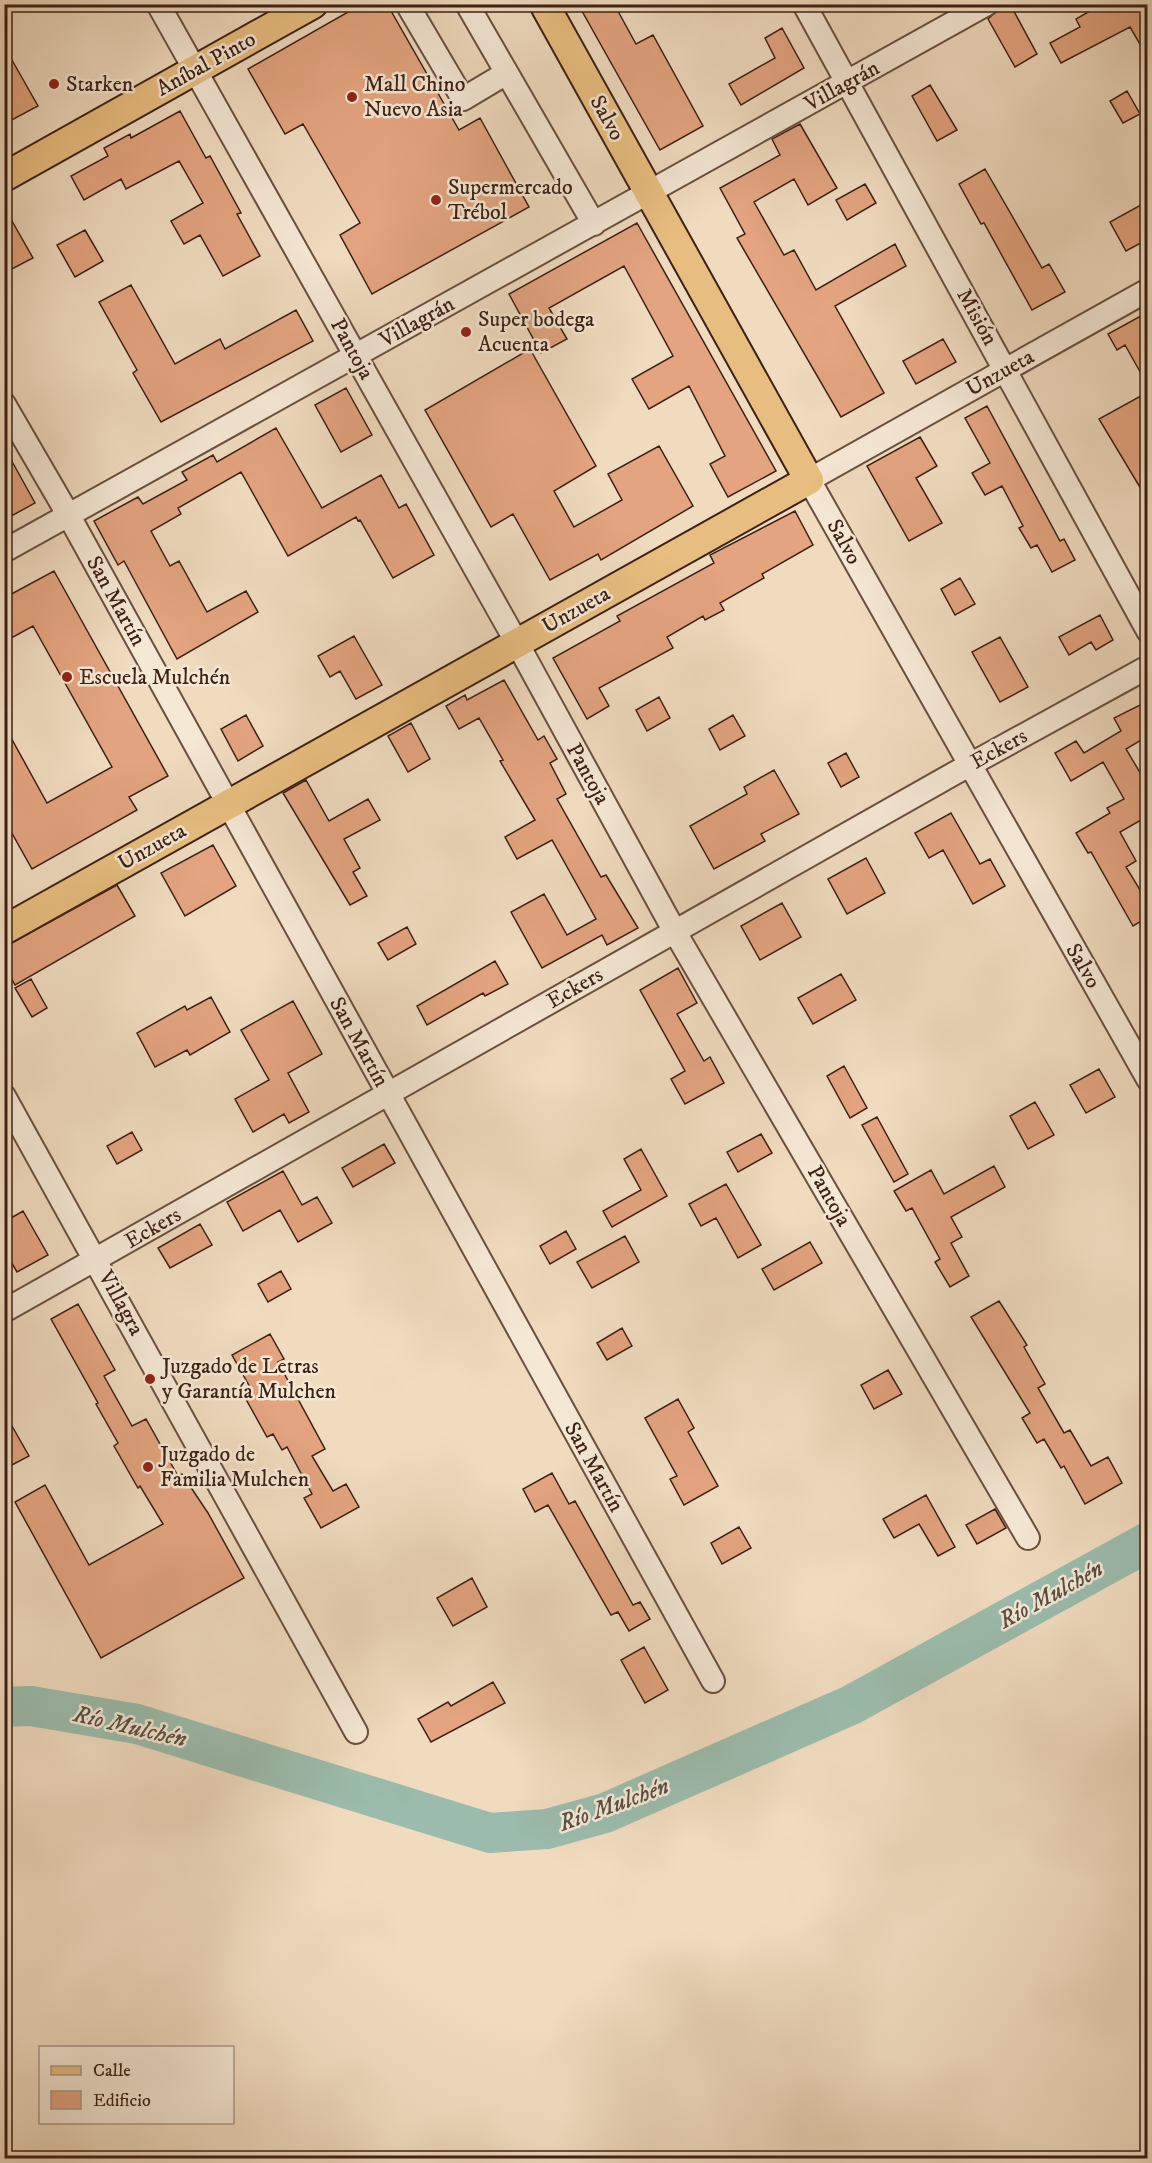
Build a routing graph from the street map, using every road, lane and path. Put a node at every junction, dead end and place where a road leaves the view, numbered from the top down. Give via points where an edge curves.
1 (158, 4) edge
2 (313, 4) edge
3 (407, 4) edge
4 (467, 4) edge
5 (544, 4) edge
6 (804, 4) edge
7 (987, 4) edge
8 (195, 71) junction
9 (505, 74) junction
10 (848, 82) junction
11 (4, 177) edge
12 (649, 193) junction
13 (594, 224) junction
14 (1148, 290) edge
15 (356, 357) junction
16 (1006, 369) junction
17 (4, 404) edge
18 (809, 480) junction
19 (69, 516) junction
20 (4, 552) edge
21 (1148, 631) edge
22 (517, 643) junction
23 (1148, 667) edge
24 (969, 765) junction
25 (227, 805) junction
26 (4, 930) edge
27 (675, 932) junction
28 (1148, 1079) edge
29 (388, 1094) junction
30 (4, 1096) edge
31 (96, 1260) junction
32 (4, 1311) edge
33 (1028, 1538) dead end
34 (712, 1682) dead end
35 (356, 1732) dead end

1 - 8 street, Pantoja
2 - 8 main road, Aníbal Pinto
3 - 9 street via 463,99
4 - 9 street
5 - 12 main road, Salvo
6 - 10 street, Misión
7 - 10 street, Villagrán
8 - 11 main road, Aníbal Pinto
8 - 15 street, Pantoja
9 - 13 street
10 - 12 street, Villagrán
10 - 16 street, Misión
12 - 13 street, Villagrán
12 - 18 main road, Salvo
13 - 15 street, Villagrán
14 - 16 street, Unzueta
15 - 19 street, Villagrán
15 - 22 street, Pantoja
16 - 18 street, Unzueta
16 - 21 street, Misión
17 - 19 street, San Martín
18 - 22 main road, Unzueta
18 - 24 street, Salvo
19 - 20 street, Villagrán
19 - 25 street, San Martín
22 - 25 main road, Unzueta
22 - 27 street, Pantoja
23 - 24 street, Eckers
24 - 27 street, Eckers
24 - 28 street, Salvo
25 - 26 main road, Unzueta
25 - 29 street, San Martín
27 - 29 street, Eckers
27 - 33 street, Pantoja
29 - 31 street, Eckers
29 - 34 street, San Martín
30 - 31 street, Villagra
31 - 32 street, Eckers
31 - 35 street, Villagra

